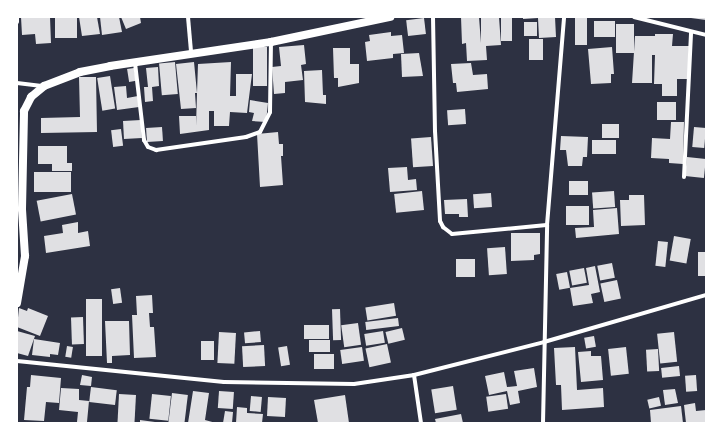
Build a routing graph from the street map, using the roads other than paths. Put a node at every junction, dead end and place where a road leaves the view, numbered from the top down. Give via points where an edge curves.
1 (17, 17) edge
2 (188, 17) edge
3 (390, 17) edge
4 (433, 17) edge
5 (564, 17) edge
6 (634, 17) edge
7 (17, 22) edge
8 (692, 32) junction
9 (706, 35) edge
10 (271, 42) junction
11 (191, 56) junction
12 (135, 63) junction
13 (17, 83) edge
14 (44, 86) junction
15 (684, 177) dead end
16 (547, 225) junction
17 (706, 295) edge
18 (17, 303) edge
19 (544, 342) junction
20 (17, 361) edge
21 (414, 375) junction
22 (421, 423) edge
23 (543, 423) edge

1 - 7 street
2 - 11 street
3 - 10 main road
4 - 16 street via 435,131 440,221 443,227 452,234
5 - 16 street
6 - 8 street
8 - 9 street
8 - 15 street
10 - 11 main road
10 - 12 street via 270,112 260,132 246,137 156,150 148,147 144,140
11 - 12 main road
12 - 14 main road via 80,72
13 - 14 street
14 - 18 main road via 31,97 24,111 22,209 25,256
16 - 19 street
17 - 19 street
19 - 21 street
19 - 23 street
20 - 21 street via 224,382 354,384
21 - 22 street

